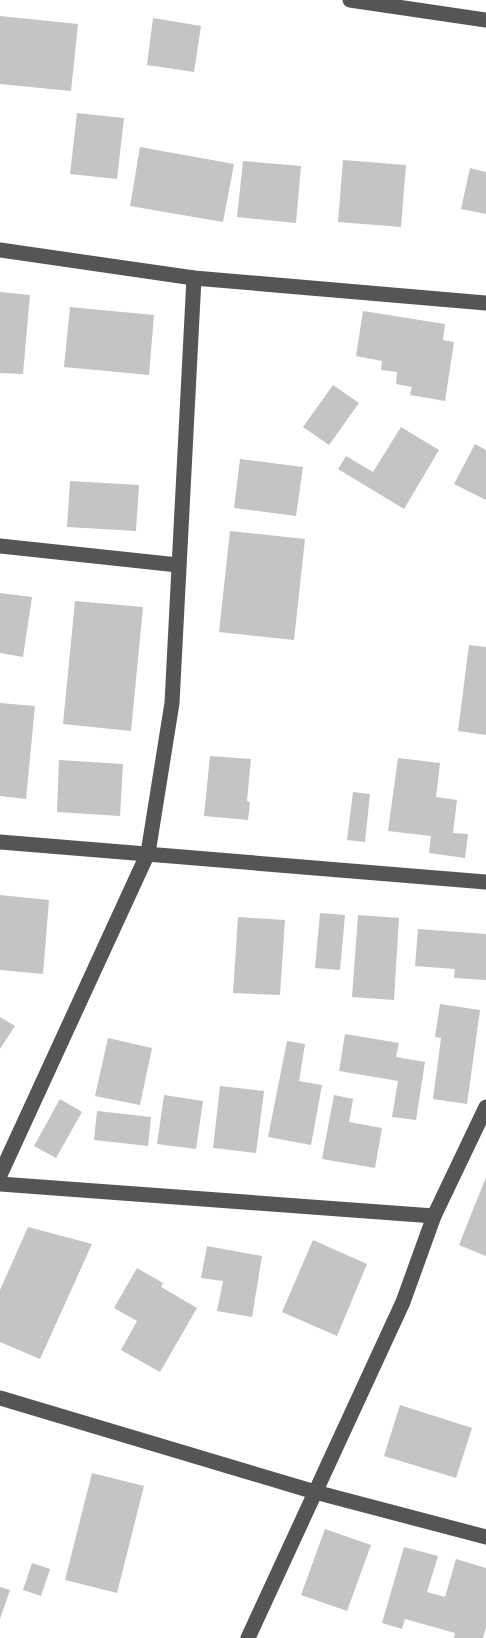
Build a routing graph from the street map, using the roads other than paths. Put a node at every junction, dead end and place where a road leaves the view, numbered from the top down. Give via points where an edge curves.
1 (350, 0) edge
2 (486, 20) edge
3 (0, 250) edge
4 (194, 278) junction
5 (486, 303) edge
6 (0, 546) edge
7 (178, 564) junction
8 (0, 842) edge
9 (148, 853) junction
10 (486, 882) edge
11 (486, 1107) edge
12 (482, 1123) edge
13 (0, 1175) edge
14 (0, 1184) edge
15 (434, 1216) junction
16 (0, 1398) edge
17 (315, 1492) junction
18 (486, 1537) edge
19 (249, 1638) edge

1 - 2 street
3 - 4 street
4 - 5 street
4 - 7 street
6 - 7 street
7 - 9 street via 172,703
8 - 9 street
9 - 10 street
9 - 13 street
11 - 12 street
12 - 15 street
14 - 15 street
15 - 17 street via 403,1302
16 - 17 street
17 - 18 street
17 - 19 street

